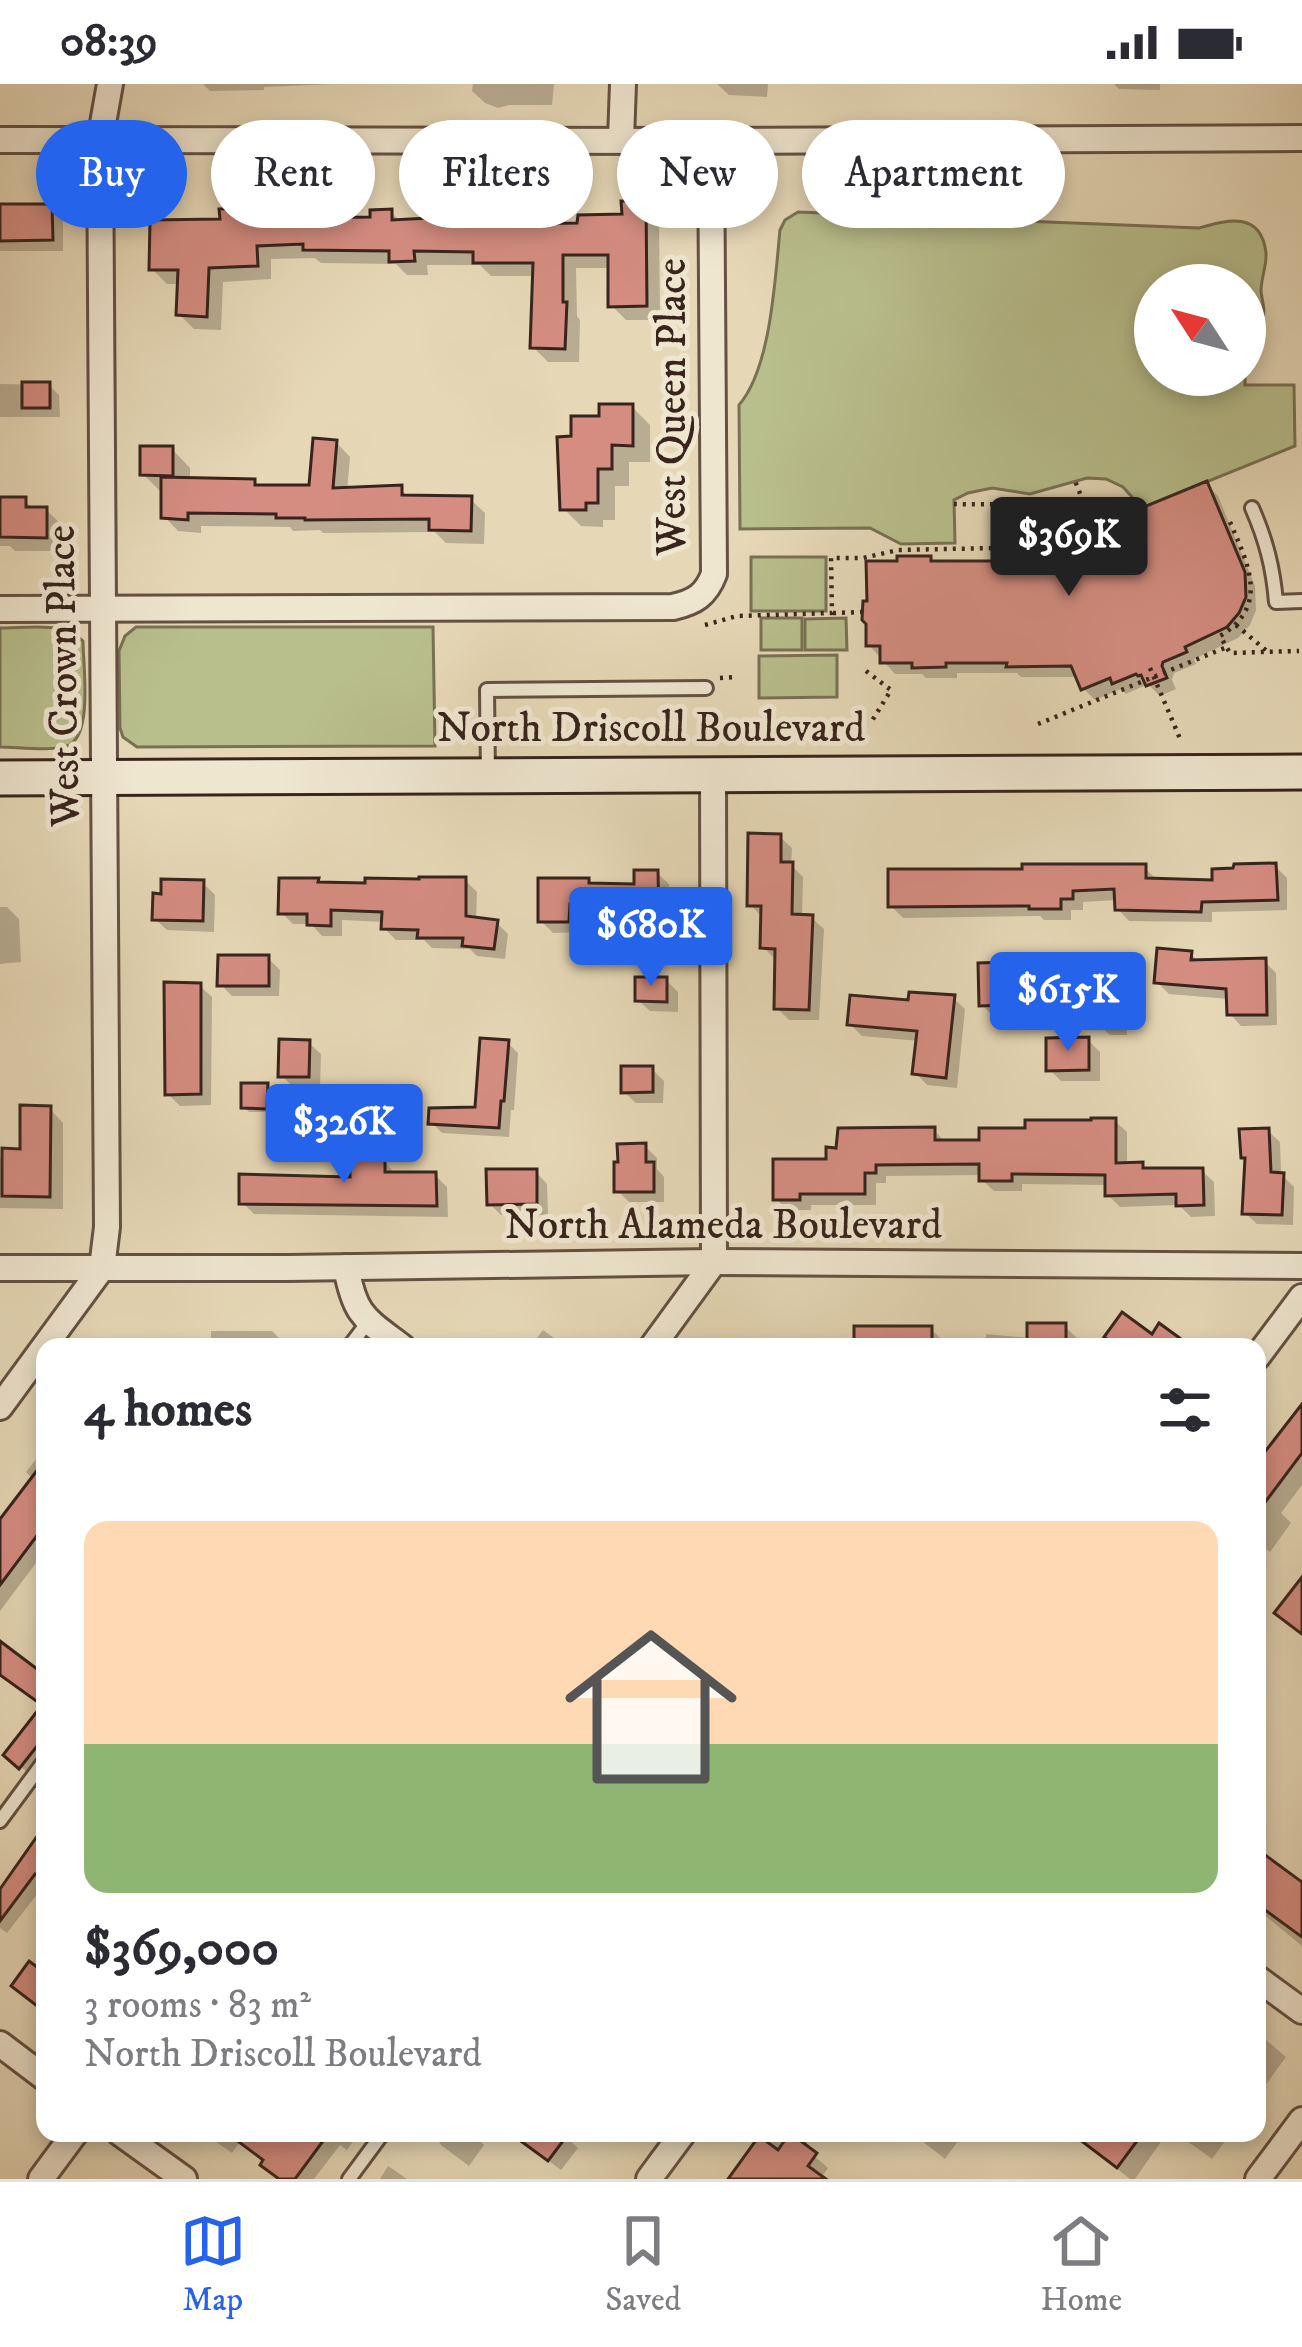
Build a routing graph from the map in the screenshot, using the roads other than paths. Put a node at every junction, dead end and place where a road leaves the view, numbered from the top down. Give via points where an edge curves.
1 (110, 84) edge
2 (622, 84) edge
3 (104, 120) edge
4 (621, 120) edge
5 (1302, 138) edge
6 (0, 140) edge
7 (36, 140) edge
8 (187, 140) edge
9 (617, 140) edge
10 (778, 141) edge
11 (100, 228) edge
12 (712, 228) edge
13 (1252, 508) dead end
14 (1302, 601) edge
15 (102, 608) junction
16 (0, 609) edge
17 (706, 688) dead end
18 (1302, 772) edge
19 (713, 773) junction
20 (488, 776) junction
21 (0, 778) edge
22 (104, 778) junction
23 (714, 1262) junction
24 (1302, 1266) edge
25 (346, 1267) junction
26 (0, 1268) edge
27 (102, 1268) junction
28 (1302, 1297) edge
29 (368, 1322) junction
30 (51, 1338) edge
31 (356, 1338) edge
32 (390, 1338) edge
33 (659, 1338) edge
34 (1266, 1346) edge
35 (36, 1358) edge
36 (0, 1407) edge
37 (36, 1772) edge
38 (0, 1821) edge
39 (1266, 1985) edge
40 (1302, 2011) edge
41 (0, 2044) edge
42 (36, 2071) edge
43 (1302, 2120) edge
44 (68, 2142) edge
45 (133, 2142) edge
46 (376, 2142) edge
47 (676, 2142) edge
48 (41, 2179) edge
49 (184, 2179) edge
50 (349, 2179) edge
51 (649, 2179) edge
52 (1258, 2179) edge

1 - 3 street, West Crown Place
2 - 4 street
5 - 10 street
6 - 7 street
8 - 9 street
11 - 15 street, West Crown Place
12 - 15 street, West Queen Place via 714,574 700,598 674,607
13 - 14 lane via 1274,568 1276,602
15 - 16 street
15 - 22 street, West Crown Place
17 - 20 lane via 487,690
18 - 19 main road, North Driscoll Boulevard
19 - 20 main road, North Driscoll Boulevard
19 - 23 street
20 - 22 main road, North Driscoll Boulevard
21 - 22 main road, North Driscoll Boulevard
22 - 27 street, West Crown Place
23 - 24 street, North Alameda Boulevard
23 - 25 street, North Alameda Boulevard
23 - 33 street
25 - 27 street, North Alameda Boulevard
25 - 29 street via 352,1300
26 - 27 street, North Alameda Boulevard
27 - 30 street
28 - 34 street
29 - 31 lane
29 - 32 street
35 - 36 street
37 - 38 lane
39 - 40 street
41 - 42 street
43 - 52 street
44 - 48 street
45 - 49 street
46 - 50 lane
47 - 51 street

